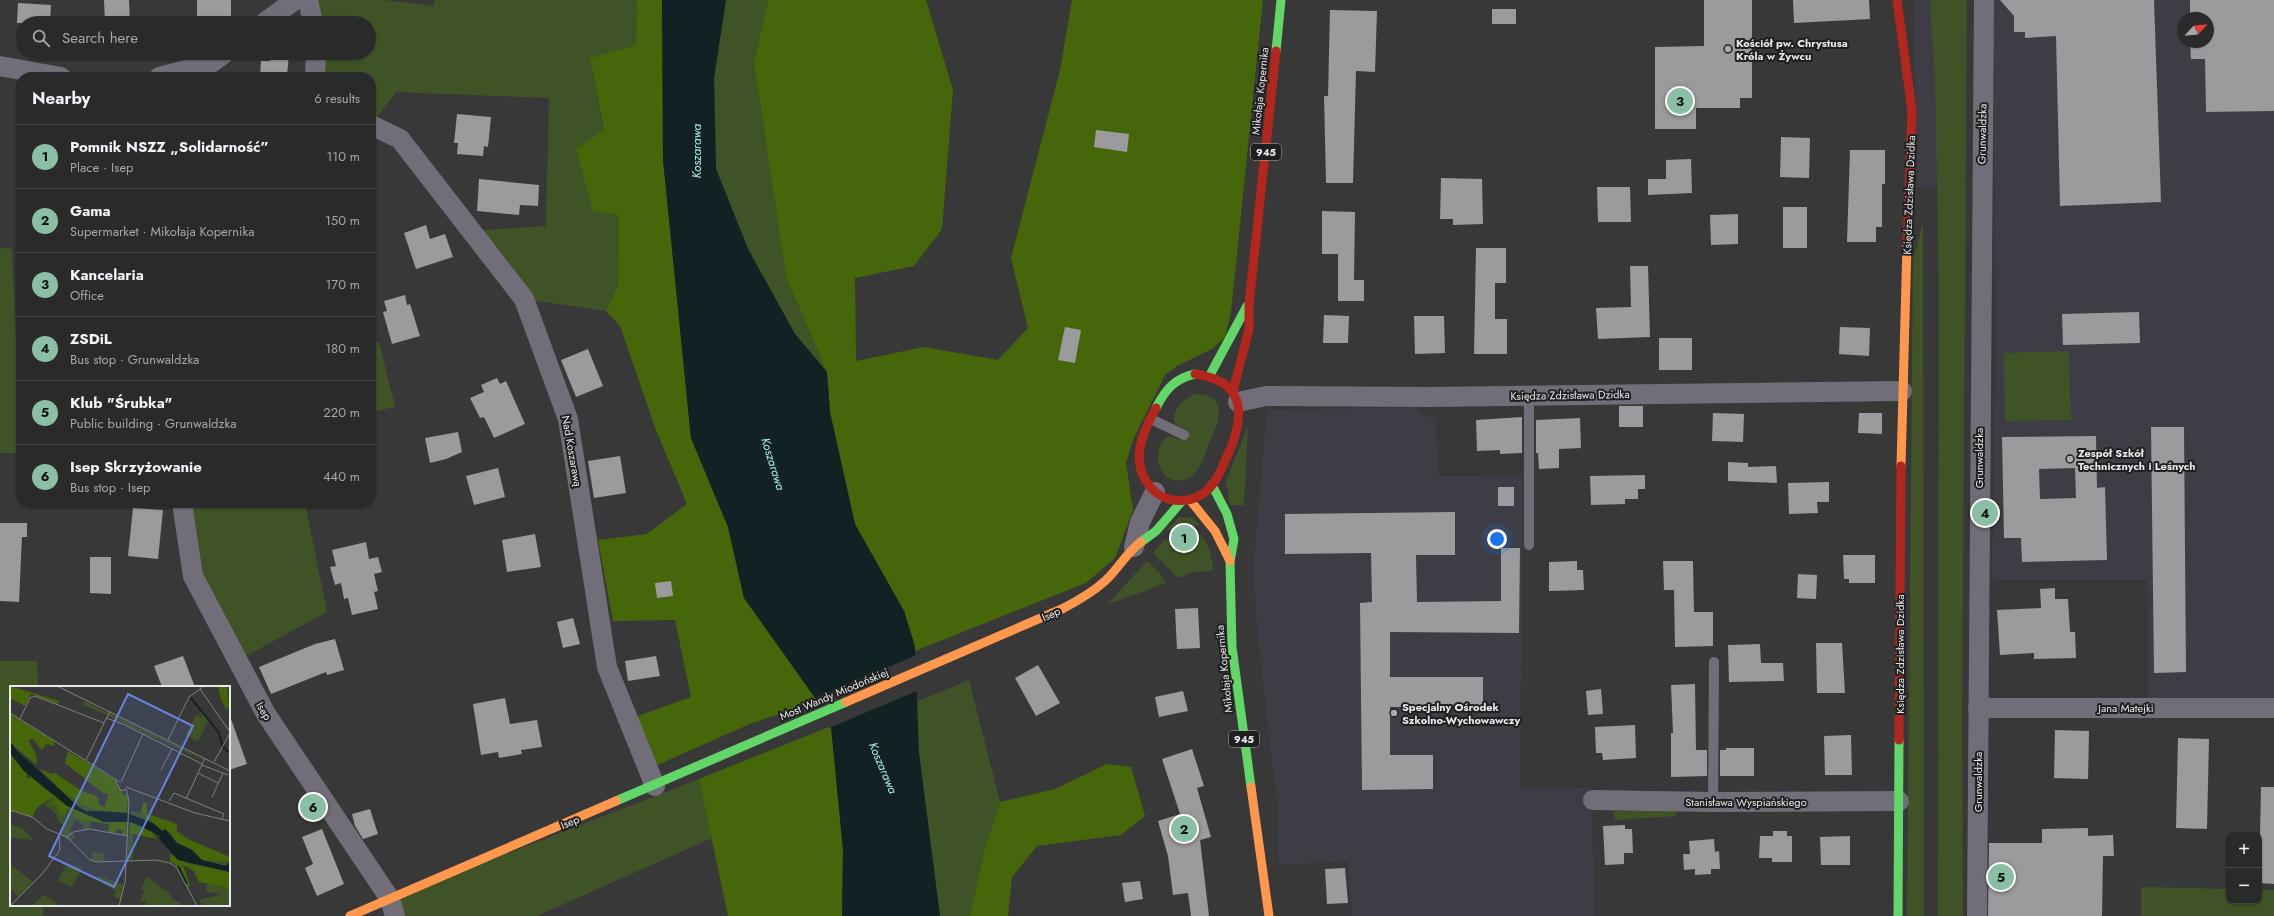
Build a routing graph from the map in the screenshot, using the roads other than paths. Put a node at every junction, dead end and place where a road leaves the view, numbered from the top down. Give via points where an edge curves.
1 (295, 0) edge
2 (308, 0) edge
3 (1281, 0) edge
4 (1897, 0) edge
5 (1984, 0) edge
6 (273, 16) edge
7 (311, 16) edge
8 (215, 60) edge
9 (316, 60) edge
10 (0, 66) edge
11 (33, 72) edge
12 (179, 72) edge
13 (315, 72) edge
14 (376, 127) edge
15 (1249, 304) junction
16 (1210, 375) junction
17 (1902, 391) junction
18 (1529, 396) junction
19 (1236, 397) junction
20 (1151, 419) junction
21 (1184, 435) dead end
22 (1212, 485) junction
23 (1154, 492) junction
24 (1186, 500) junction
25 (183, 508) edge
26 (1529, 545) dead end
27 (1134, 547) junction
28 (1230, 562) junction
29 (950, 657) joint
30 (1714, 662) dead end
31 (1978, 708) junction
32 (2274, 708) edge
33 (727, 753) joint
34 (655, 786) junction
35 (1593, 800) dead end
36 (1899, 801) junction
37 (1713, 802) junction
38 (393, 907) edge
39 (350, 916) edge
40 (1268, 916) edge
41 (1898, 916) edge
42 (1977, 916) edge

1 - 6 street
2 - 7 street
3 - 15 street, Mikołaja Kopernika / 945
4 - 17 street, Księdza Zdzisława Dzidka via 1912,111
5 - 31 street, Grunwaldzka
8 - 12 street via 210,64
9 - 13 street
10 - 11 street
14 - 34 street, Nad Koszarawą via 400,139 524,298 568,419 607,667
15 - 16 street, Mikołaja Kopernika / 945
15 - 19 street, Mikołaja Kopernika / 945 via 1249,329
16 - 19 street via 1221,380
16 - 20 street via 1188,375 1174,382 1162,395
17 - 18 street, Księdza Zdzisława Dzidka
17 - 36 street, Księdza Zdzisława Dzidka
18 - 19 street, Księdza Zdzisława Dzidka
18 - 26 lane
19 - 22 street, 945 via 1240,411 1239,427
20 - 21 lane
20 - 23 street via 1140,442 1137,458 1142,476
22 - 24 street, 945 via 1203,494
22 - 28 street, Mikołaja Kopernika / 945 via 1227,514 1234,539
23 - 24 street via 1166,499
23 - 27 street, Isep via 1140,522
24 - 27 street, Isep via 1156,531
24 - 28 street, Mikołaja Kopernika / 945 via 1215,531
25 - 38 street, Isep via 192,576 266,714
27 - 29 street, Isep via 1112,574 1096,589 1077,601
28 - 40 street, Mikołaja Kopernika / 945 via 1232,647
29 - 33 street, Most Wandy Miodońskiej
30 - 37 lane
31 - 32 street, Jana Matejki
31 - 42 street, Grunwaldzka
33 - 34 street, Isep
34 - 38 street, Isep
35 - 37 street, Stanisława Wyspiańskiego
36 - 37 street, Stanisława Wyspiańskiego
36 - 41 street, Księdza Zdzisława Dzidka
38 - 39 street

